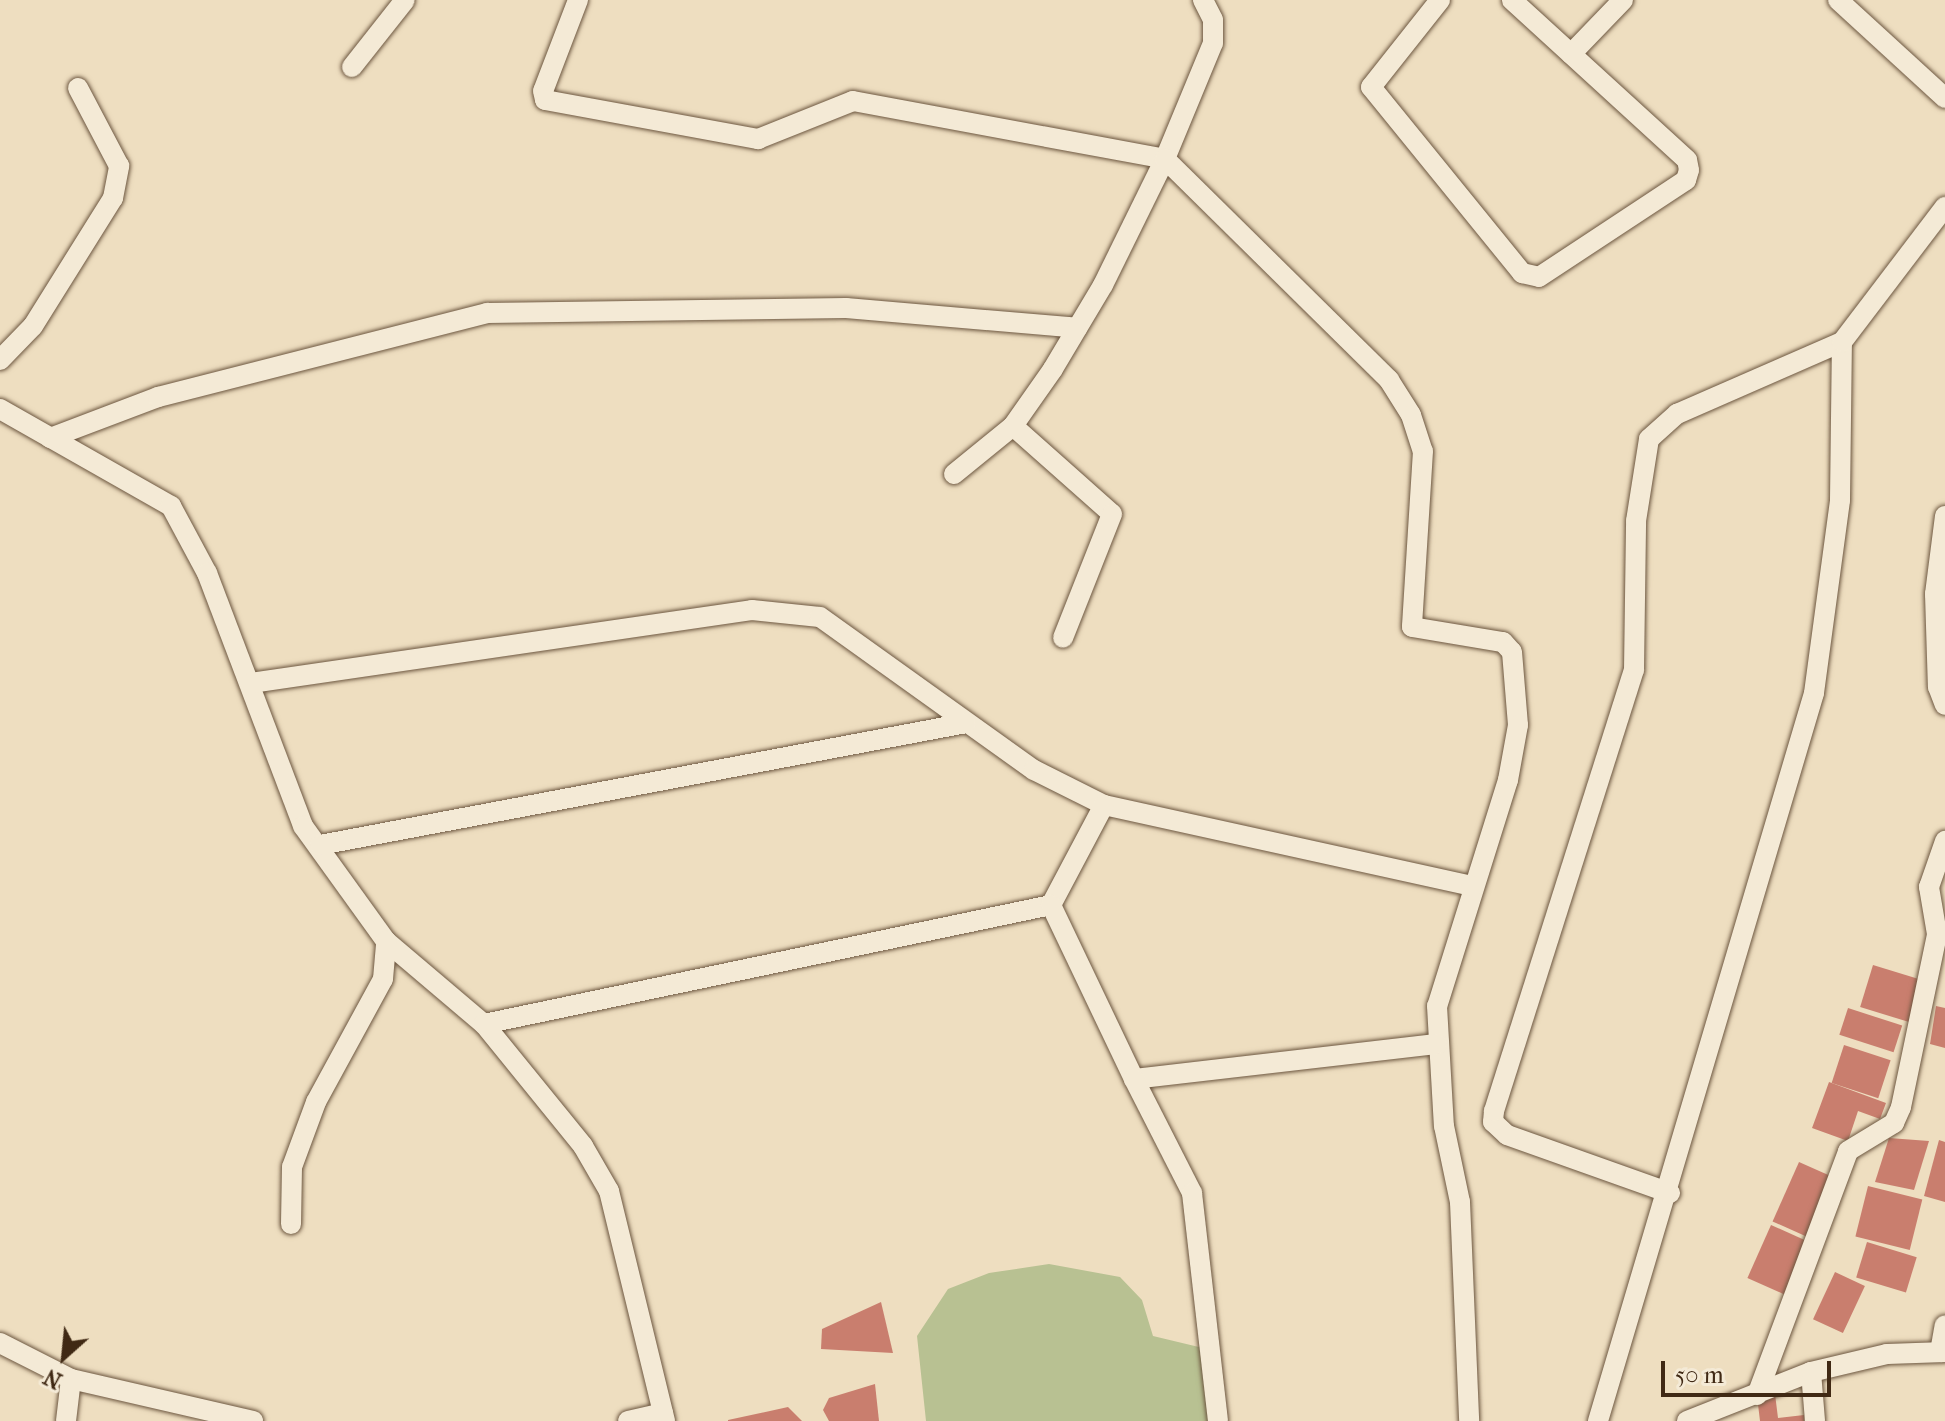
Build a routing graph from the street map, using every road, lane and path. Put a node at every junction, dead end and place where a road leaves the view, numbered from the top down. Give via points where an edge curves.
1 (405, 0) edge
2 (578, 0) edge
3 (1203, 0) edge
4 (1440, 0) edge
5 (1512, 0) edge
6 (1623, 0) edge
7 (1838, 0) edge
8 (1571, 54) junction
9 (352, 67) dead end
10 (78, 88) dead end
11 (1945, 98) edge
12 (1165, 159) junction
13 (1944, 204) edge
14 (1077, 328) junction
15 (1842, 342) junction
16 (0, 360) edge
17 (0, 409) edge
18 (1013, 426) junction
19 (50, 438) junction
20 (954, 474) dead end
21 (1945, 516) edge
22 (1063, 638) dead end
23 (251, 683) junction
24 (1945, 705) edge
25 (966, 723) junction
26 (1104, 805) junction
27 (1945, 841) edge
28 (320, 845) junction
29 (1473, 886) junction
30 (1051, 905) junction
31 (386, 941) junction
32 (484, 1024) junction
33 (1437, 1044) junction
34 (1134, 1079) junction
35 (1670, 1193) junction
36 (291, 1224) dead end
37 (1945, 1325) edge
38 (0, 1343) edge
39 (1942, 1352) edge
40 (1811, 1372) junction
41 (71, 1379) junction
42 (1757, 1395) junction
43 (664, 1417) edge
44 (66, 1421) edge
45 (253, 1421) edge
46 (628, 1421) edge
47 (1218, 1421) edge
48 (1469, 1421) edge
49 (1598, 1421) edge
50 (1687, 1421) edge
51 (1815, 1421) edge

1 - 9 street
2 - 12 street via 543,91 545,100 758,139 853,101
3 - 12 street via 1213,20 1213,43
4 - 8 street via 1371,87 1531,277 1686,180 1689,170 1687,160
5 - 8 street
6 - 8 street
7 - 11 street
10 - 16 street via 119,166 113,198 33,326
12 - 14 street
12 - 29 street via 1389,380 1411,415 1423,451 1412,627 1503,642 1512,652 1518,725 1508,780
13 - 15 street
14 - 18 street
14 - 19 street via 846,308 487,313 158,397
15 - 35 street via 1840,500 1814,693
15 - 35 street via 1677,414 1649,439 1636,521 1634,670 1494,1111 1493,1122 1507,1135
17 - 19 street
18 - 20 street
18 - 22 street via 1112,514
19 - 23 street via 171,506 207,573
21 - 24 street via 1935,594 1938,687
23 - 25 street via 752,610 820,617
23 - 28 street via 273,759 303,826
25 - 26 street via 1034,770
25 - 28 street
26 - 29 street
26 - 30 street
27 - 42 street via 1929,887 1937,934 1901,1107 1894,1123 1848,1151
28 - 31 street
29 - 33 street via 1437,1006
30 - 32 street
30 - 34 street
31 - 32 street
31 - 36 street via 383,979 316,1102 292,1167
32 - 43 street via 583,1146 609,1191
33 - 34 street
33 - 48 street via 1444,1126 1460,1202
34 - 47 street via 1192,1193
35 - 49 street
37 - 39 street
38 - 41 street
39 - 40 street via 1887,1354
40 - 42 street
40 - 51 street
41 - 44 street
41 - 45 street
42 - 50 street
43 - 46 street

